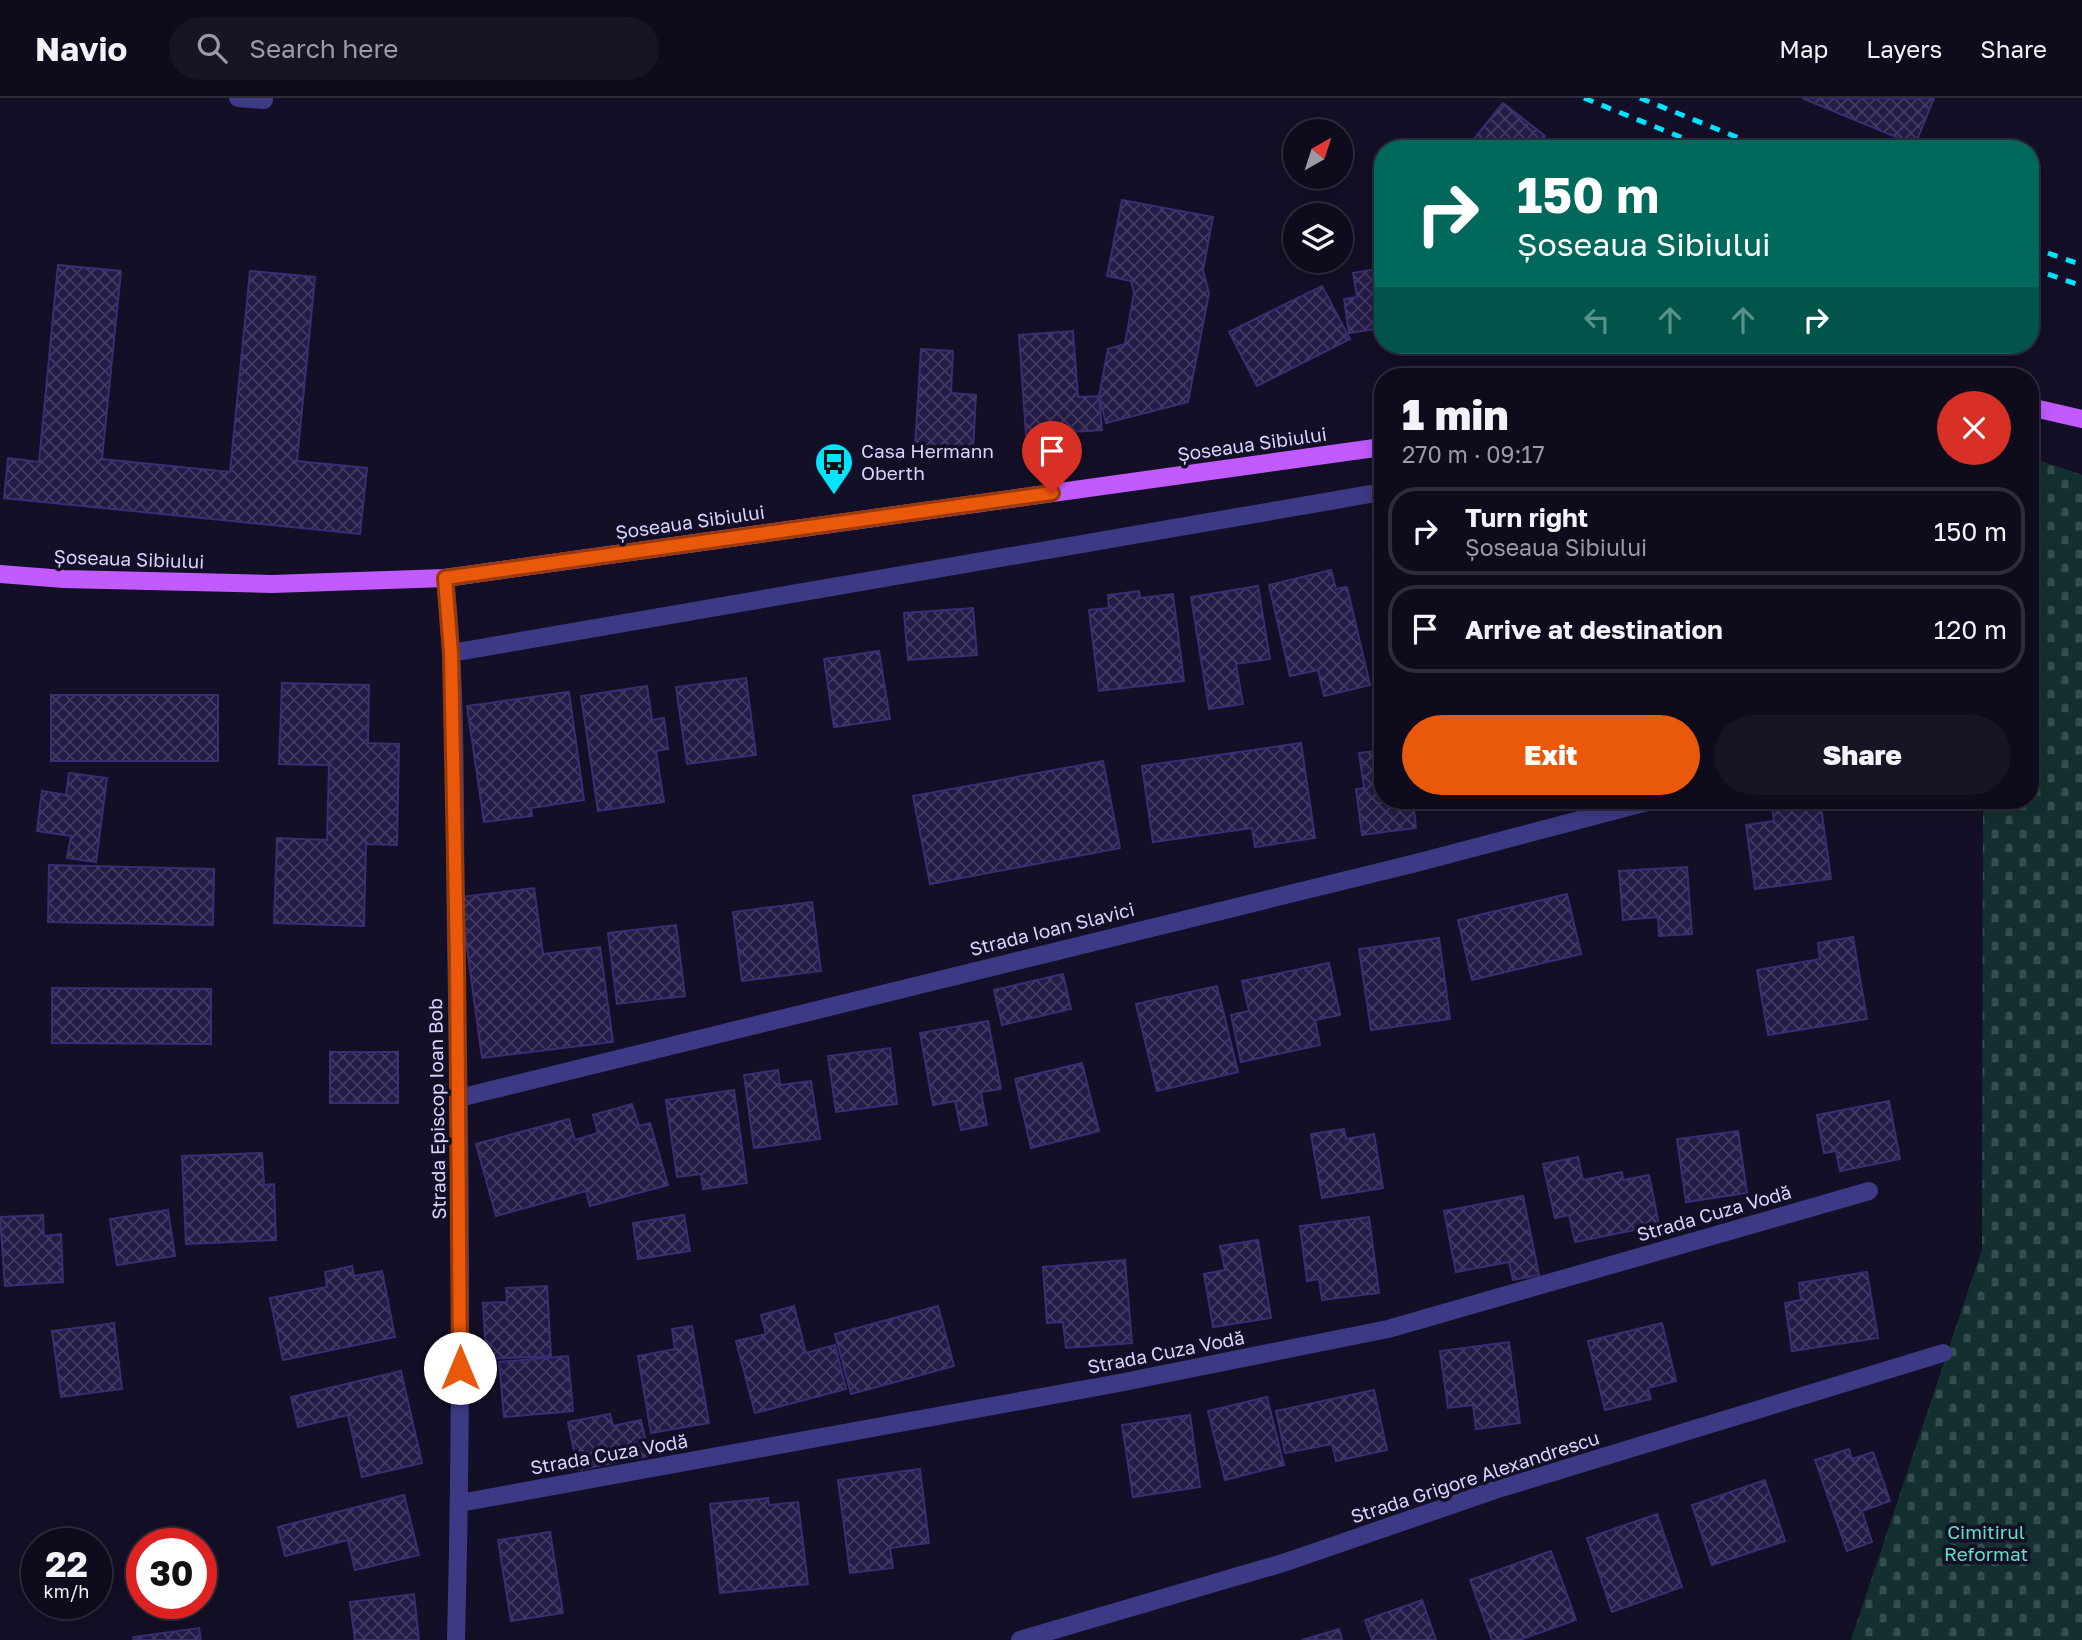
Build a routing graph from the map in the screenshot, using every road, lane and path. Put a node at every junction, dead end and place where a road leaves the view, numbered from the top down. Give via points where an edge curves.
1 (238, 98) edge
2 (264, 100) dead end
3 (2039, 409) edge
4 (2082, 419) edge
5 (1374, 448) edge
6 (1374, 493) edge
7 (0, 574) edge
8 (445, 578) junction
9 (451, 653) junction
10 (1621, 809) edge
11 (459, 1098) junction
12 (1869, 1191) dead end
13 (1942, 1353) dead end
14 (460, 1503) junction
15 (456, 1640) edge
16 (1020, 1640) edge

1 - 2 street
3 - 4 main road
5 - 8 main road, Șoseaua Sibiului
6 - 9 street
7 - 8 main road, Șoseaua Sibiului via 272,584
8 - 9 street, Strada Episcop Ioan Bob
9 - 11 street, Strada Episcop Ioan Bob
10 - 11 street, Strada Ioan Slavici
11 - 14 street, Strada Episcop Ioan Bob
12 - 14 street, Strada Cuza Vodă via 1388,1329 1119,1383
13 - 16 street, Strada Grigore Alexandrescu via 1495,1490 1283,1563
14 - 15 street, Strada Episcop Ioan Bob

